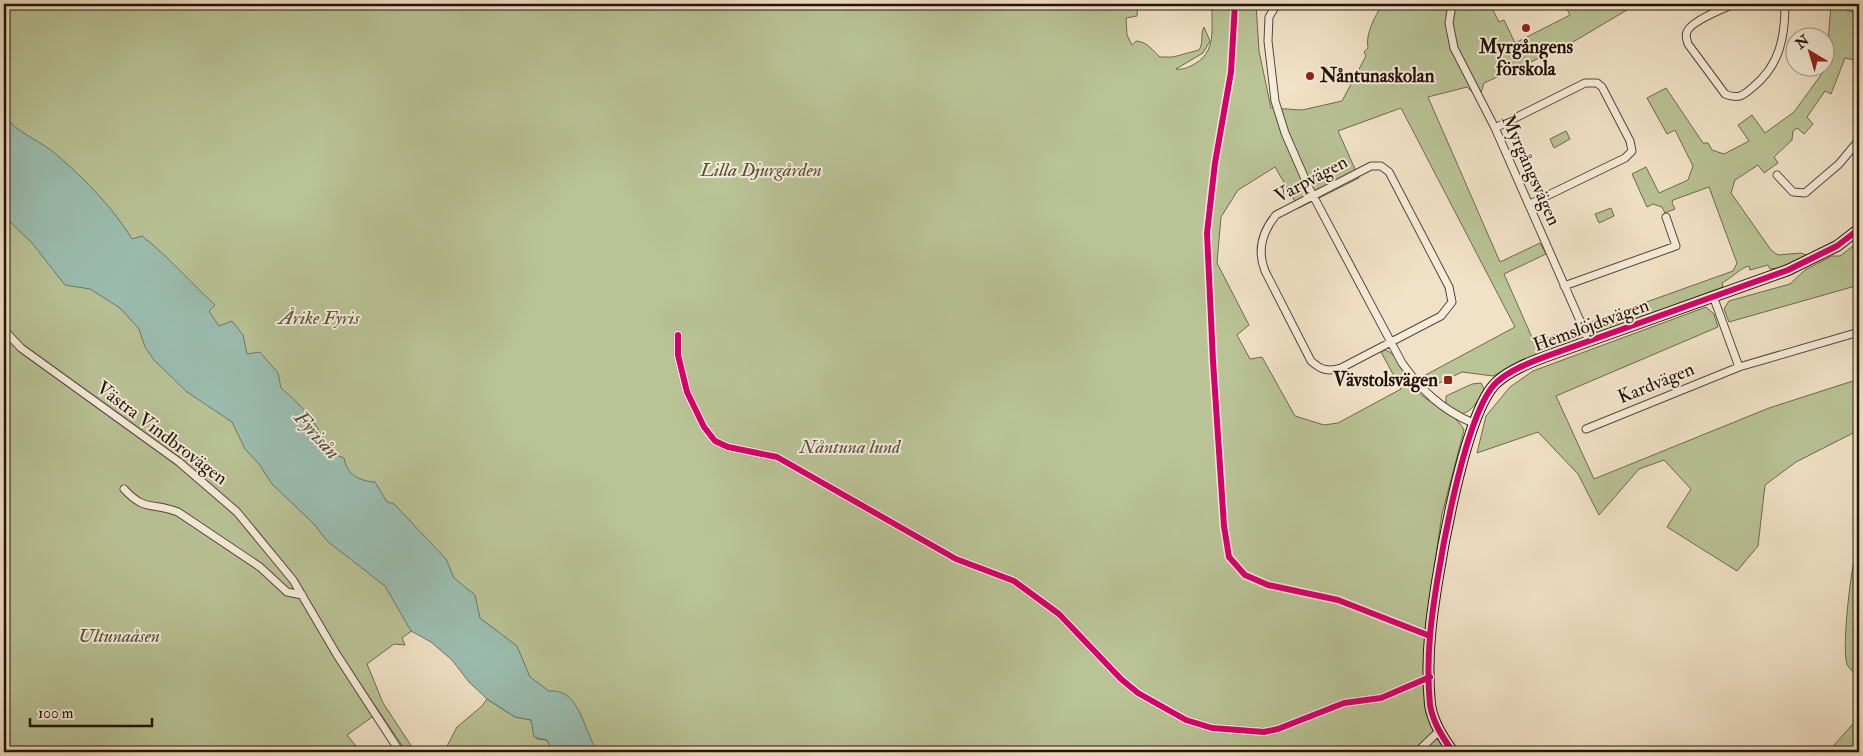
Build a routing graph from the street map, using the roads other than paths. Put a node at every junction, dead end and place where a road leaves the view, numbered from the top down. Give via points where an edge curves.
1 (1281, 4) edge
2 (1734, 4) edge
3 (1785, 4) edge
4 (1451, 11) dead end
5 (1495, 128) junction
6 (1859, 140) edge
7 (1776, 175) dead end
8 (1313, 195) junction
9 (1530, 204) junction
10 (1666, 217) dead end
11 (1859, 229) edge
12 (1564, 286) junction
13 (1713, 296) junction
14 (4, 330) edge
15 (1859, 332) edge
16 (678, 335) dead end
17 (1391, 341) junction
18 (1589, 341) junction
19 (1739, 367) junction
20 (1473, 423) junction
21 (1586, 429) dead end
22 (124, 489) dead end
23 (302, 595) junction
24 (1430, 677) junction
25 (1439, 731) junction
26 (400, 752) edge
27 (1417, 752) edge
28 (1453, 752) edge

1 - 8 street via 1269,17 1268,28 1275,101 1291,150
2 - 3 street via 1697,23 1686,34 1688,44 1725,94 1734,97 1744,95 1762,80 1776,60 1782,43
4 - 5 street, Myrgångsvägen via 1449,23 1454,48
5 - 9 street, Myrgångsvägen
5 - 9 street via 1585,83 1597,83 1630,141 1632,151 1625,158
6 - 7 street via 1839,164 1805,192 1792,192
8 - 17 street
8 - 17 street, Varpvägen via 1276,215 1267,226 1260,258 1311,361 1330,372
8 - 17 street, Varpvägen via 1371,166 1380,166 1390,172 1452,294 1449,307 1440,316
9 - 12 street, Myrgångsvägen
10 - 12 street via 1676,246
11 - 13 street, Hemslöjdsvägen via 1837,246 1788,270
12 - 18 street, Myrgångsvägen
13 - 18 street, Hemslöjdsvägen
13 - 19 street
14 - 23 street, Västra Vindbrovägen via 21,348 179,462 237,512
15 - 19 street, Kardvägen
16 - 24 street via 678,356 686,392 715,441 728,447 776,457 956,559 1014,581 1059,614 1138,693 1186,720 1212,728 1264,732 1344,703 1381,698
17 - 20 street via 1425,392
18 - 20 street, Hemslöjdsvägen via 1529,363 1497,382
19 - 21 street, Kardvägen
20 - 24 street, Hemslöjdsvägen via 1442,554 1430,636
22 - 23 street via 141,505 178,512 260,567 287,592
23 - 26 street, Västra Vindbrovägen
24 - 25 street, Hemslöjdsvägen via 1430,705
25 - 27 street
25 - 28 street, Hemslöjdsvägen

